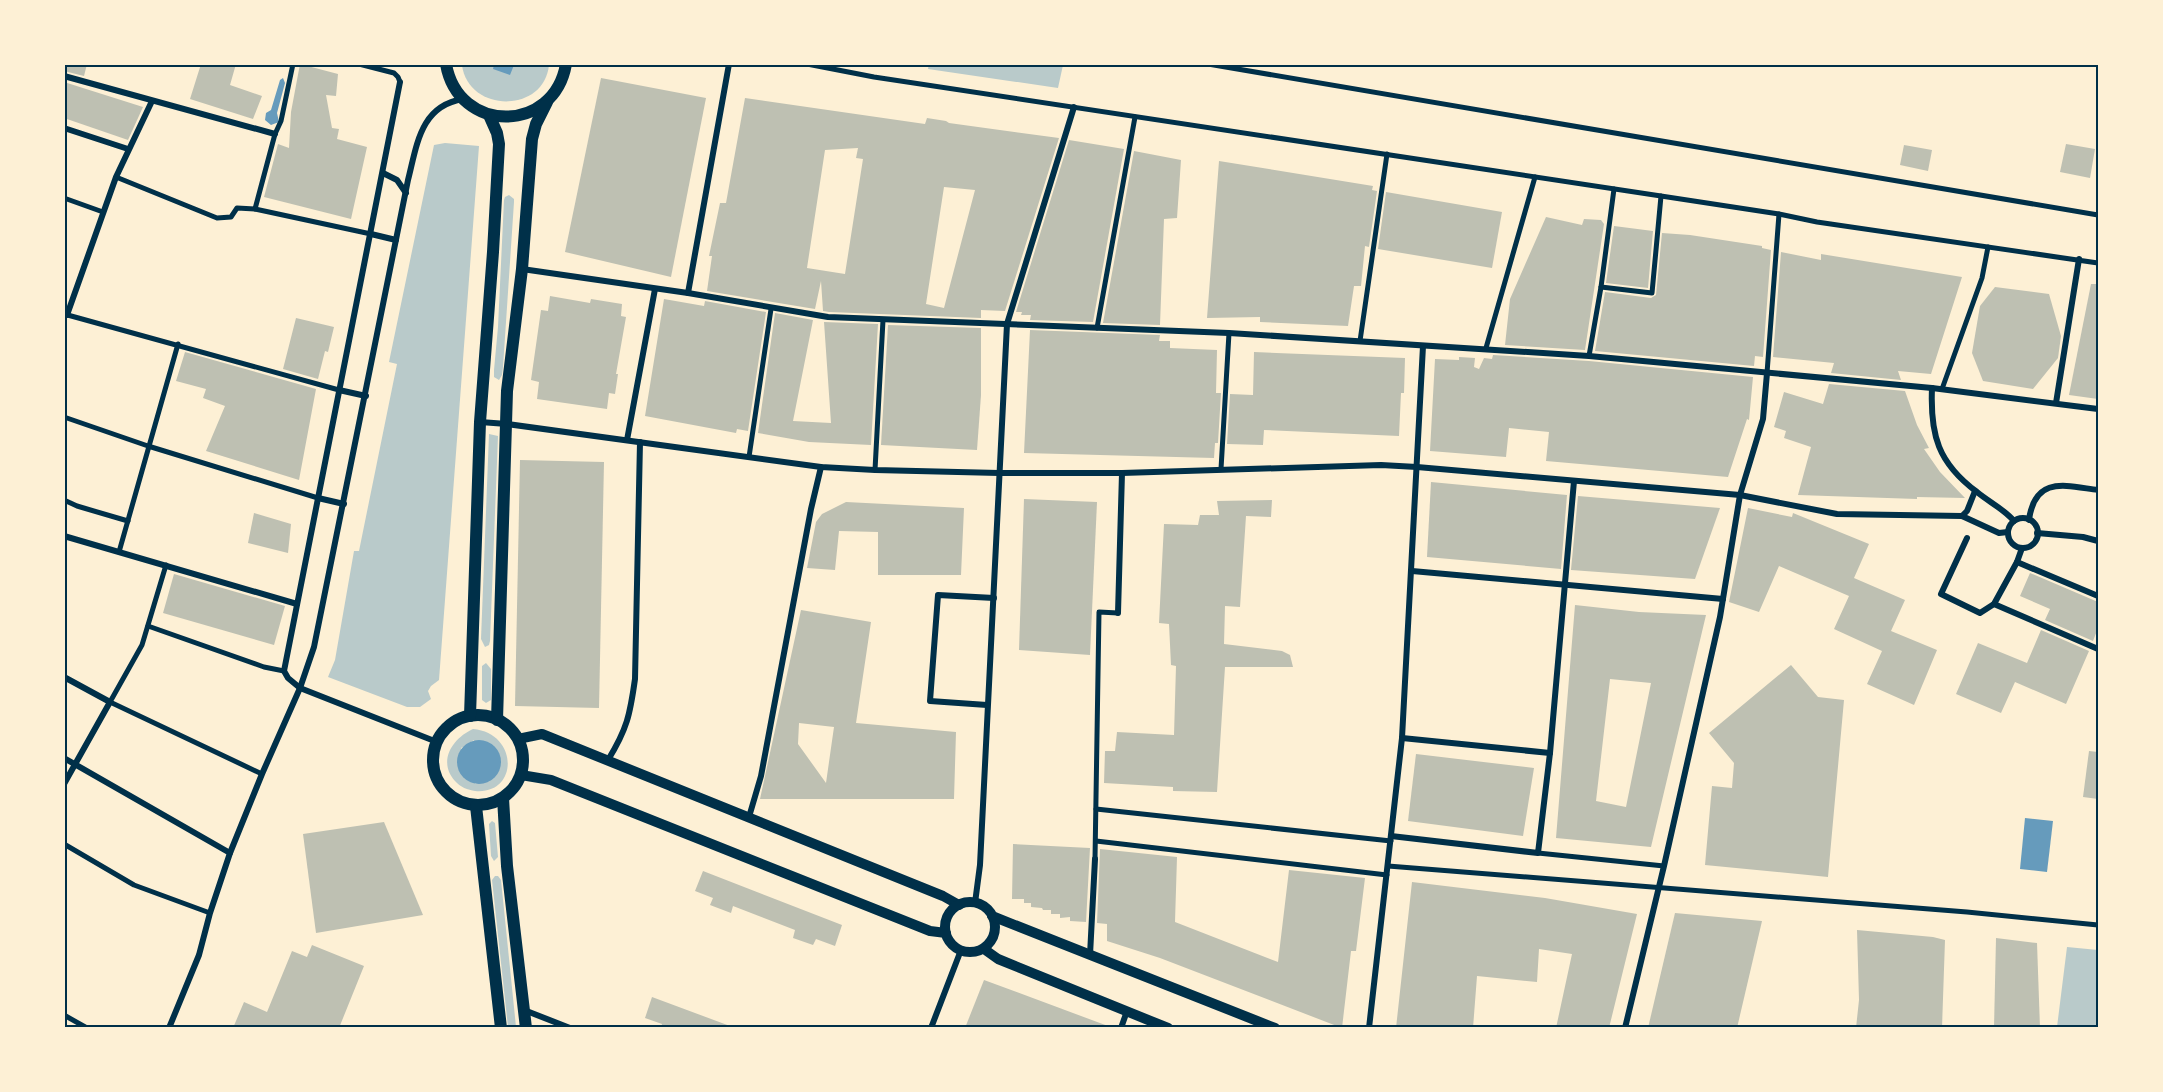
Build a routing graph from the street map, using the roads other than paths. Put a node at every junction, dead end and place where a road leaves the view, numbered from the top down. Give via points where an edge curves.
1 (293, 64) edge
2 (359, 64) edge
3 (446, 64) edge
4 (566, 64) edge
5 (729, 64) edge
6 (807, 64) edge
7 (1208, 64) edge
8 (64, 76) edge
9 (400, 82) joint
10 (463, 99) junction
11 (152, 101) junction
12 (547, 102) junction
13 (1074, 107) junction
14 (489, 115) junction
15 (1135, 117) junction
16 (64, 128) edge
17 (275, 134) junction
18 (128, 149) junction
19 (1387, 154) junction
20 (382, 173) junction
21 (116, 177) junction
22 (1535, 177) junction
23 (1614, 189) junction
24 (406, 193) junction
25 (1661, 196) junction
26 (64, 198) edge
27 (255, 209) junction
28 (103, 212) junction
29 (1779, 214) junction
30 (2098, 215) edge
31 (370, 234) junction
32 (396, 240) junction
33 (1988, 247) junction
34 (2079, 259) junction
35 (2098, 263) edge
36 (522, 269) junction
37 (1601, 286) junction
38 (655, 289) junction
39 (688, 293) junction
40 (771, 309) junction
41 (66, 315) edge
42 (882, 320) junction
43 (1006, 324) junction
44 (1097, 328) junction
45 (1229, 333) junction
46 (1360, 342) junction
47 (178, 344) junction
48 (1423, 346) junction
49 (1486, 348) junction
50 (1589, 356) junction
51 (1767, 373) junction
52 (1932, 388) junction
53 (1942, 389) junction
54 (339, 390) junction
55 (366, 396) junction
56 (2056, 404) junction
57 (2098, 409) edge
58 (64, 417) edge
59 (480, 422) junction
60 (507, 424) junction
61 (627, 440) junction
62 (640, 442) junction
63 (148, 446) junction
64 (749, 457) junction
65 (820, 467) junction
66 (1417, 467) junction
67 (1221, 469) junction
68 (875, 470) junction
69 (1122, 472) junction
70 (999, 473) junction
71 (1574, 481) junction
72 (2098, 490) edge
73 (1975, 491) junction
74 (1740, 495) junction
75 (318, 498) junction
76 (64, 500) edge
77 (344, 504) junction
78 (1962, 516) junction
79 (2030, 520) junction
80 (128, 521) junction
81 (2014, 521) junction
82 (2008, 532) junction
83 (2037, 533) junction
84 (64, 536) edge
85 (1967, 538) dead end
86 (2098, 541) edge
87 (2022, 548) junction
88 (119, 552) junction
89 (2017, 562) junction
90 (166, 565) junction
91 (1412, 571) junction
92 (1565, 584) junction
93 (2098, 596) edge
94 (994, 598) junction
95 (1723, 599) junction
96 (297, 604) junction
97 (1994, 604) junction
98 (1118, 613) joint
99 (148, 626) junction
100 (2098, 649) edge
101 (284, 671) junction
102 (64, 677) edge
103 (300, 688) junction
104 (110, 702) junction
105 (987, 705) junction
106 (470, 716) junction
107 (497, 720) junction
108 (1401, 738) junction
109 (518, 740) junction
110 (437, 742) junction
111 (1550, 753) junction
112 (64, 758) edge
113 (608, 760) junction
114 (76, 764) junction
115 (262, 774) junction
116 (521, 776) junction
117 (64, 784) edge
118 (503, 798) junction
119 (476, 806) junction
120 (1096, 809) junction
121 (749, 817) junction
122 (1391, 838) junction
123 (1096, 841) junction
124 (64, 844) edge
125 (230, 852) junction
126 (1538, 853) junction
127 (1095, 859) joint
128 (1388, 866) junction
129 (1664, 866) junction
130 (1387, 875) junction
131 (1659, 888) junction
132 (975, 903) junction
133 (959, 905) junction
134 (210, 913) junction
135 (992, 916) junction
136 (2098, 925) edge
137 (946, 933) junction
138 (984, 949) junction
139 (961, 950) junction
140 (1090, 955) junction
141 (524, 1010) junction
142 (1127, 1011) junction
143 (64, 1015) edge
144 (87, 1028) edge
145 (169, 1028) edge
146 (501, 1028) edge
147 (526, 1028) edge
148 (570, 1028) edge
149 (931, 1028) edge
150 (1121, 1028) edge
151 (1168, 1028) edge
152 (1275, 1028) edge
153 (1369, 1028) edge
154 (1625, 1028) edge

1 - 17 street
2 - 9 street via 394,73
3 - 10 main road via 453,87
4 - 12 main road via 560,84
5 - 39 street
6 - 13 street
7 - 30 street
8 - 11 street
9 - 20 street
10 - 14 main road
10 - 24 street via 445,104 429,117 420,133
11 - 17 street
11 - 18 street
12 - 14 main road via 514,117
12 - 36 main road via 532,139
13 - 15 street
13 - 43 street
14 - 59 main road via 499,144
15 - 19 street
15 - 44 street
16 - 18 street
17 - 27 street
18 - 21 street
19 - 22 street
19 - 46 street
20 - 24 street via 397,180
20 - 31 street
21 - 27 street via 217,218 231,217 237,208
21 - 28 street
22 - 23 street
22 - 49 street
23 - 25 street
23 - 37 street
24 - 32 street
25 - 29 street
25 - 37 street via 1652,293
26 - 28 street
27 - 31 street
28 - 41 street
29 - 33 street
29 - 51 street
31 - 32 street
31 - 54 street
32 - 55 street
33 - 34 street
33 - 53 street via 1982,278
34 - 35 street
34 - 56 street
36 - 38 street
36 - 60 main road via 507,391
37 - 50 street
38 - 39 street
38 - 61 street
39 - 40 street
40 - 42 street
40 - 64 street
41 - 47 street
42 - 43 street
42 - 68 street
43 - 44 street
43 - 70 street
44 - 45 street
45 - 46 street
45 - 67 street
46 - 48 street
47 - 54 street
47 - 63 street
48 - 49 street
48 - 66 street
49 - 50 street
50 - 51 street
51 - 52 street
51 - 74 street via 1763,419
52 - 53 street
52 - 73 street via 1930,416 1936,443 1947,463
53 - 56 street
54 - 55 street
54 - 75 street
55 - 77 street
56 - 57 street
58 - 63 street
59 - 60 street
59 - 106 main road
60 - 61 street
60 - 107 main road
61 - 62 street
62 - 64 street
62 - 113 street via 635,679 624,733
63 - 75 street
63 - 80 street
64 - 65 street
65 - 68 street
65 - 121 street via 761,776
66 - 67 street
66 - 71 street
66 - 91 street
67 - 69 street
68 - 70 street
69 - 70 street
69 - 98 street
70 - 94 street
71 - 74 street
71 - 92 street
72 - 79 street via 2051,486 2036,497
73 - 78 street
73 - 81 street
74 - 78 street via 1837,514
74 - 95 street
75 - 77 street
75 - 96 street
76 - 80 street
77 - 103 street via 314,647
78 - 82 street via 2000,533
79 - 81 street
79 - 83 street
80 - 88 street
81 - 82 street
82 - 87 street via 2013,544
83 - 86 street
83 - 87 street via 2034,542
84 - 88 street
85 - 97 street via 1941,594 1980,613
87 - 89 street
88 - 90 street
89 - 93 street
89 - 97 street
90 - 96 street
90 - 99 street
91 - 92 street
91 - 108 street
92 - 95 street
92 - 111 street
94 - 105 street
94 - 105 street via 938,595 930,701
95 - 129 street
96 - 101 street
97 - 100 street
98 - 120 street via 1100,612
99 - 101 street
99 - 104 street via 142,645
101 - 103 street
102 - 104 street
103 - 110 street
103 - 115 street
104 - 114 street
104 - 115 street
105 - 132 street
106 - 107 main road
106 - 110 main road via 456,721
107 - 109 main road
108 - 111 street
108 - 122 street
109 - 113 street via 542,734
109 - 116 main road via 522,751
110 - 119 main road via 434,764 440,784 456,799
111 - 126 street
112 - 114 street
113 - 121 street
114 - 117 street
114 - 125 street
115 - 125 street
116 - 118 main road
116 - 137 street via 551,780 919,927
118 - 119 main road
118 - 141 main road
119 - 146 main road
120 - 122 street
120 - 123 street
121 - 133 street
122 - 126 street
122 - 128 street
123 - 127 street
123 - 130 street
124 - 134 street via 134,885
125 - 134 street
126 - 129 street
127 - 140 street
128 - 130 street
128 - 131 street
129 - 131 street
130 - 153 street
131 - 136 street
131 - 154 street
132 - 133 street
132 - 135 street
133 - 137 street via 948,917
134 - 145 street via 199,955
135 - 138 street via 993,938
135 - 140 street
137 - 139 street
138 - 139 street
138 - 142 street via 998,959
139 - 149 street
140 - 152 street
141 - 147 main road
141 - 148 street
142 - 150 street
142 - 151 street
143 - 144 street

